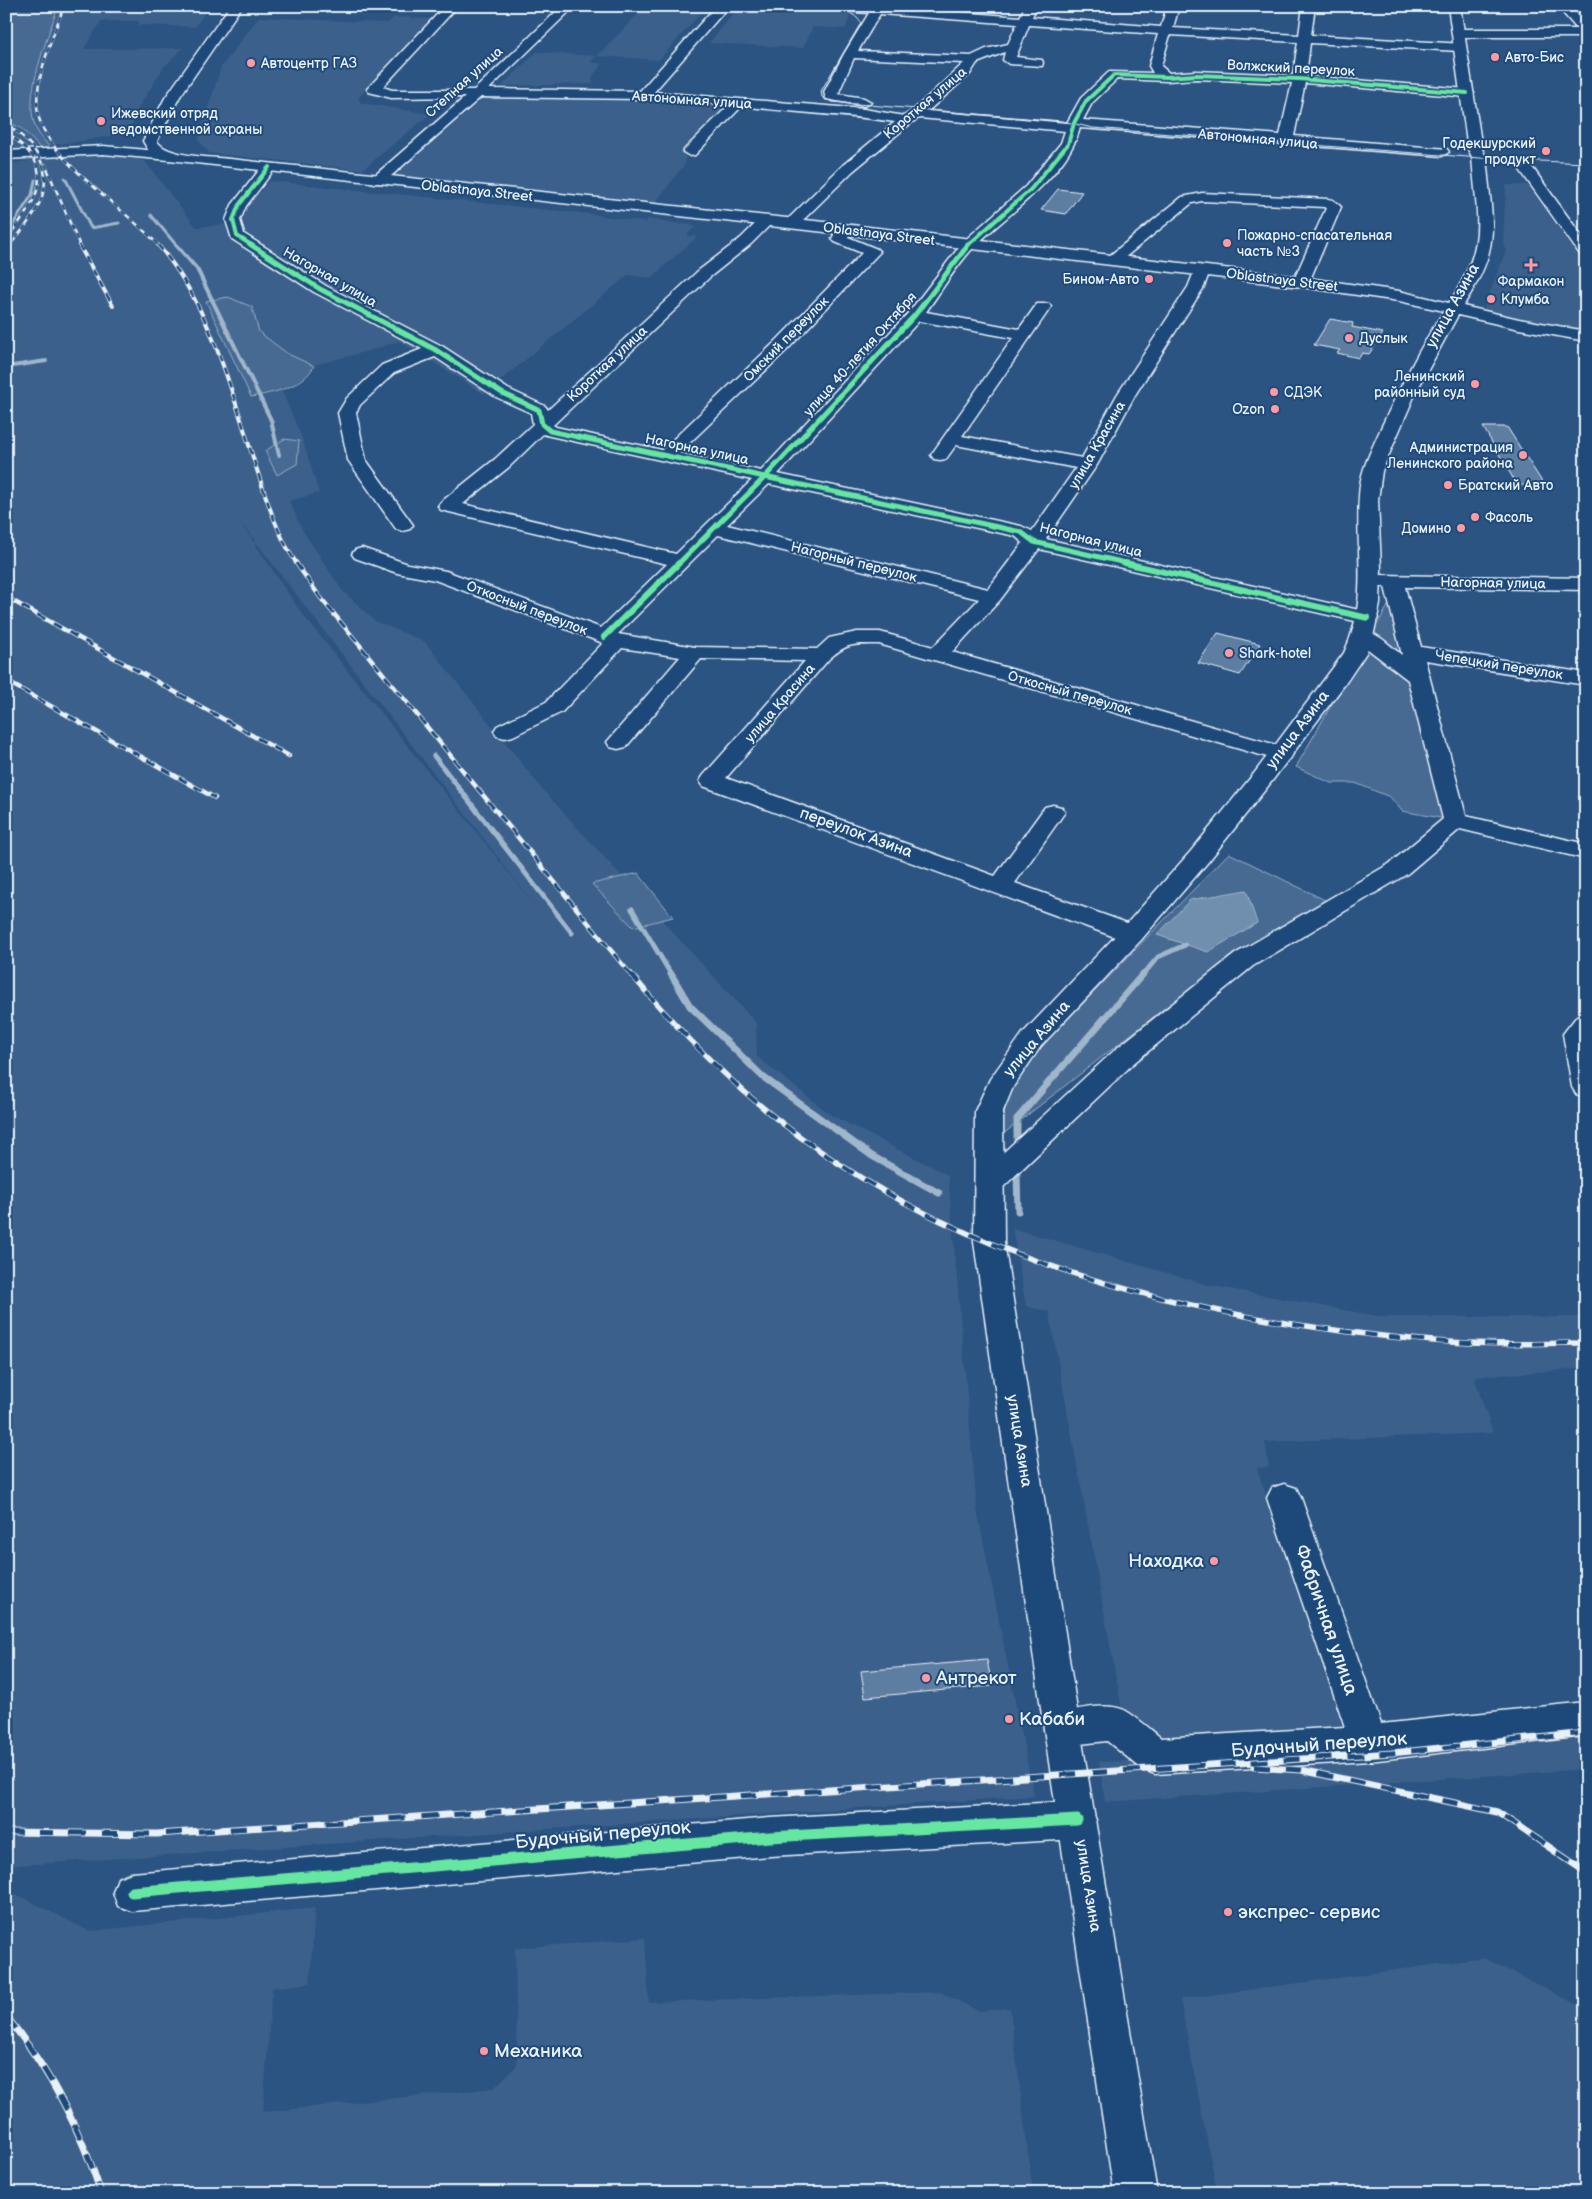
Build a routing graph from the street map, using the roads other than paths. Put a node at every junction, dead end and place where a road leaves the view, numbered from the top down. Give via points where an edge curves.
1 (236, 6) edge
2 (452, 6) edge
3 (569, 6) edge
4 (723, 6) edge
5 (827, 6) edge
6 (1031, 6) edge
7 (1173, 6) edge
8 (1308, 6) edge
9 (1454, 6) edge
10 (1563, 6) edge
11 (878, 8) edge
12 (1024, 21) junction
13 (1166, 30) junction
14 (1586, 32) edge
15 (1305, 38) junction
16 (1459, 40) junction
17 (1013, 46) junction
18 (850, 54) junction
19 (973, 60) junction
20 (1037, 63) dead end
21 (1114, 75) joint
22 (1167, 77) junction
23 (1299, 79) junction
24 (1467, 93) junction
25 (477, 94) junction
26 (644, 95) junction
27 (736, 101) junction
28 (916, 113) junction
29 (1073, 126) junction
30 (154, 132) junction
31 (1286, 141) junction
32 (103, 150) junction
33 (690, 152) dead end
34 (1442, 152) dead end
35 (11, 154) edge
36 (170, 156) junction
37 (269, 167) junction
38 (1527, 170) dead end
39 (378, 180) junction
40 (764, 222) junction
41 (791, 224) junction
42 (843, 229) junction
43 (968, 244) junction
44 (1586, 253) edge
45 (1114, 260) junction
46 (1202, 270) junction
47 (1301, 282) junction
48 (1044, 307) dead end
49 (1452, 308) junction
50 (915, 314) junction
51 (1023, 335) junction
52 (1586, 336) edge
53 (436, 350) junction
54 (542, 424) junction
55 (951, 440) junction
56 (667, 455) junction
57 (940, 455) dead end
58 (1088, 465) junction
59 (765, 477) junction
60 (403, 525) dead end
61 (715, 528) junction
62 (1034, 542) junction
63 (362, 554) dead end
64 (681, 561) junction
65 (1382, 581) junction
66 (1586, 584) edge
67 (992, 596) junction
68 (1365, 627) junction
69 (857, 638) joint
70 (611, 639) junction
71 (1412, 652) junction
72 (695, 653) junction
73 (938, 655) junction
74 (822, 656) junction
75 (1418, 677) junction
76 (1586, 679) edge
77 (504, 731) dead end
78 (618, 742) dead end
79 (1282, 754) junction
80 (711, 781) joint
81 (1053, 812) dead end
82 (1455, 821) junction
83 (1586, 852) edge
84 (1001, 885) junction
85 (1132, 934) junction
86 (1586, 1022) edge
87 (1586, 1087) edge
88 (989, 1183) junction
89 (1284, 1498) dead end
90 (1586, 1719) edge
91 (1062, 1729) junction
92 (1369, 1743) junction
93 (1077, 1820) junction
94 (132, 1892) dead end
95 (1136, 2193) edge

1 - 30 street via 172,98
2 - 25 street, Автономная улица via 374,89 391,94
3 - 25 street, Степная улица
4 - 26 street
5 - 11 street
6 - 12 street
7 - 13 street
8 - 15 street
9 - 16 street, улица Азина
10 - 14 street
11 - 12 street
11 - 18 street
12 - 13 street
12 - 17 street
13 - 15 street
13 - 22 street via 1155,66
14 - 16 street
15 - 16 street
15 - 23 street
16 - 24 street, улица Азина
17 - 19 street, Короткая улица
17 - 20 street via 1009,60
18 - 19 street
18 - 28 street via 831,96 901,105
19 - 28 street, Короткая улица
21 - 22 street, Волжский переулок
21 - 29 street, улица 40-летия Октября via 1086,101
22 - 23 street, Волжский переулок
23 - 24 street, Волжский переулок
23 - 31 street
24 - 49 street, улица Азина via 1479,157 1484,247 1475,273
25 - 26 street, Автономная улица
25 - 39 street, Степная улица
26 - 27 street, Автономная улица
27 - 28 street, Автономная улица via 779,108
27 - 33 street via 735,107
28 - 29 street, Автономная улица
28 - 41 street, Короткая улица via 848,168
29 - 31 street, Автономная улица
29 - 43 street, улица 40-летия Октября via 1068,144 1031,189
30 - 32 street via 122,146
30 - 36 street via 151,146
31 - 34 street, Автономная улица
32 - 35 street
32 - 36 street, Oblastnaya Street
36 - 37 street, Oblastnaya Street
37 - 39 street, Oblastnaya Street
37 - 53 street, Нагорная улица via 240,205 233,220 237,236 320,289
38 - 44 street
39 - 40 street, Oblastnaya Street
40 - 41 street, Oblastnaya Street
40 - 54 street, Короткая улица
41 - 42 street, Oblastnaya Street
42 - 43 street, Oblastnaya Street
42 - 56 street, Омский переулок via 840,238 872,252 782,346
43 - 45 street, Oblastnaya Street
43 - 50 street, улица 40-летия Октября
45 - 46 street, Oblastnaya Street
45 - 47 street via 1187,200 1202,197 1328,203 1334,207
46 - 47 street, Oblastnaya Street
46 - 58 street, улица Красина via 1196,287 1126,395
47 - 49 street, Oblastnaya Street via 1399,296
48 - 51 street
49 - 52 street, Oblastnaya Street
49 - 65 street, улица Азина via 1409,386 1370,474
50 - 51 street
50 - 59 street, улица 40-летия Октября
51 - 55 street
53 - 54 street, Нагорная улица via 502,393 539,410
53 - 60 street via 388,369 353,402 347,413 357,460
54 - 56 street, Нагорная улица via 550,431
54 - 64 street, Короткая улица via 502,463 448,506
55 - 57 street
55 - 58 street
56 - 59 street, Нагорная улица
58 - 62 street, улица Красина
59 - 61 street, улица 40-летия Октября
59 - 62 street, Нагорная улица via 1021,532
61 - 64 street, улица 40-летия Октября
61 - 67 street, Нагорный переулок
62 - 67 street, улица Красина
62 - 68 street, Нагорная улица
63 - 70 street, Откосный переулок via 404,569 439,575
64 - 70 street, улица 40-летия Октября
65 - 66 street, Нагорная улица
65 - 68 street, улица Азина
65 - 71 street
67 - 73 street, улица Красина
68 - 75 street
68 - 79 street, улица Азина via 1354,654
69 - 73 street, Откосный переулок via 880,638
69 - 74 street, улица Красина via 836,642
70 - 72 street, Откосный переулок
70 - 77 street, улица 40-летия Октября via 554,707
71 - 75 street
71 - 76 street, Чепецкий переулок
72 - 74 street, Откосный переулок
72 - 78 street
73 - 79 street, Откосный переулок
74 - 80 street, улица Красина
75 - 82 street
79 - 85 street, улица Азина
80 - 84 street, переулок Азина
81 - 84 street
82 - 83 street
82 - 88 street via 1398,869 1244,960 1126,1054
84 - 85 street, переулок Азина
85 - 88 street, улица Азина via 1033,1039 996,1090 989,1111
86 - 87 street via 1576,1034
88 - 91 street, улица Азина via 989,1242
89 - 92 street, Фабричная улица
90 - 92 street, Будочный переулок
91 - 92 street, Будочный переулок via 1113,1723 1155,1756
91 - 93 street, улица Азина
93 - 94 street, Будочный переулок via 770,1837
93 - 95 street, улица Азина

